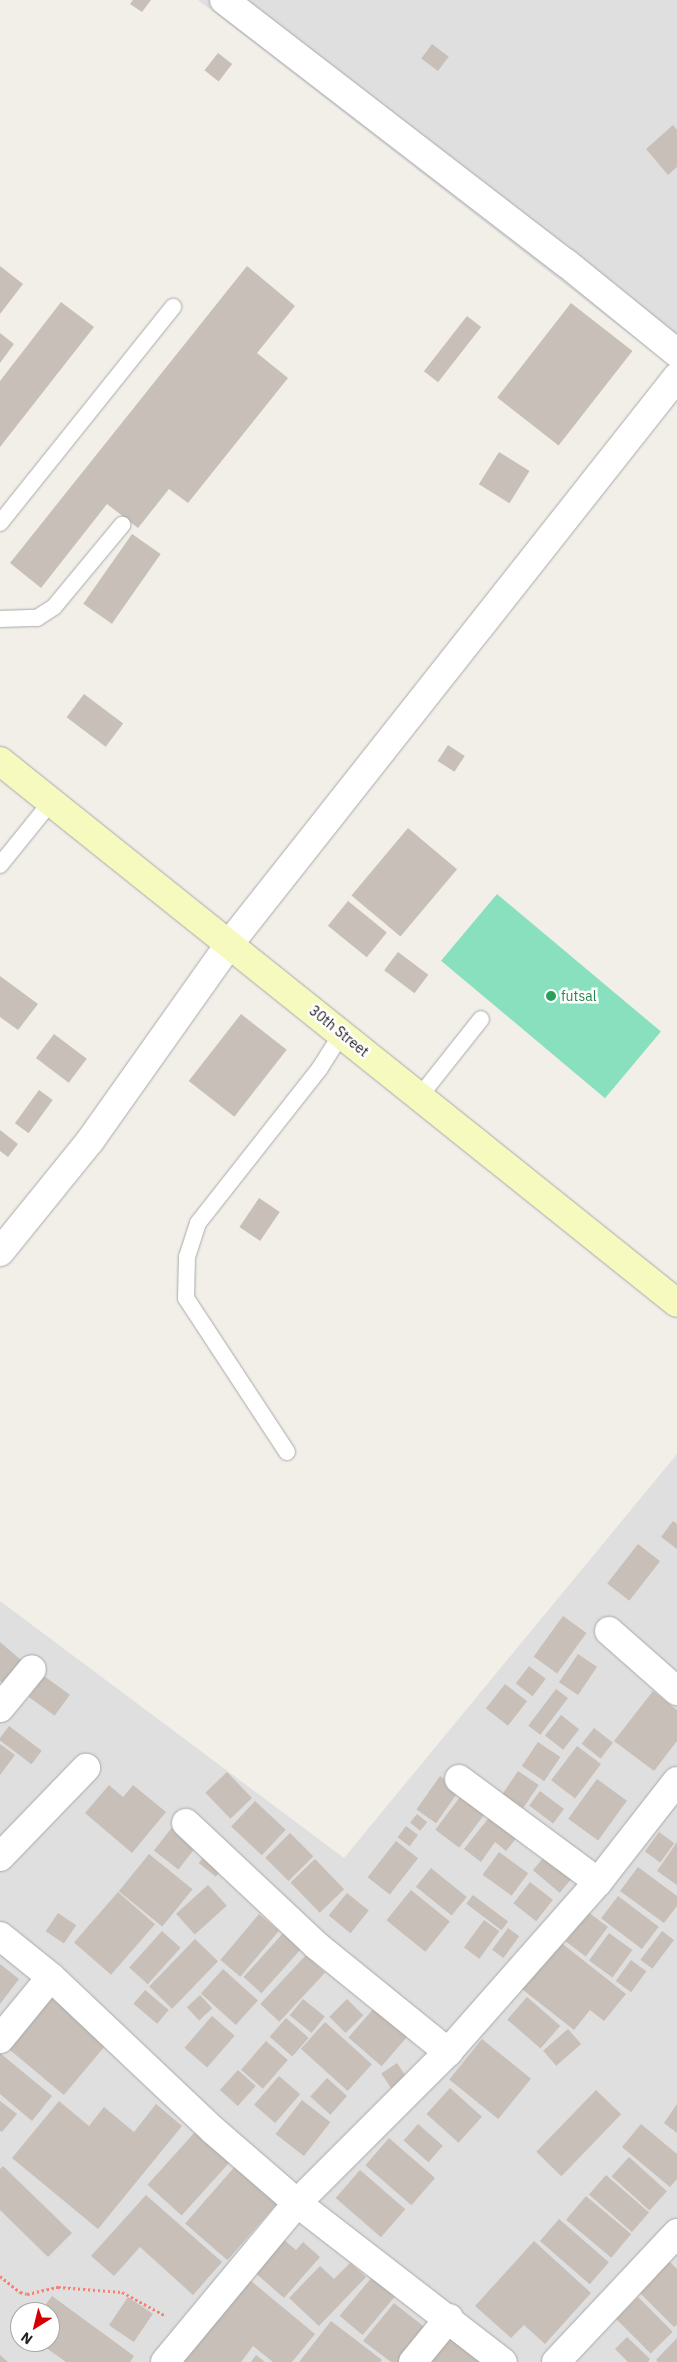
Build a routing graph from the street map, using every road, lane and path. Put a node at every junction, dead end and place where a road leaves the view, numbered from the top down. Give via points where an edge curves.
1 (224, 0) edge
2 (173, 306) dead end
3 (677, 353) edge
4 (677, 377) edge
5 (0, 523) edge
6 (122, 525) dead end
7 (0, 619) edge
8 (0, 761) edge
9 (51, 802) junction
10 (0, 865) edge
11 (230, 943) junction
12 (481, 1019) dead end
13 (342, 1033) junction
14 (420, 1096) junction
15 (0, 1252) edge
16 (677, 1303) edge
17 (287, 1452) dead end
18 (609, 1631) dead end
19 (32, 1669) dead end
20 (677, 1691) edge
21 (0, 1708) edge
22 (86, 1768) dead end
23 (459, 1779) dead end
24 (677, 1781) edge
25 (186, 1823) dead end
26 (0, 1857) edge
27 (598, 1882) junction
28 (0, 1936) edge
29 (51, 1977) junction
30 (0, 2039) edge
31 (448, 2052) junction
32 (298, 2203) junction
33 (677, 2233) edge
34 (0, 2276) edge
35 (449, 2318) junction
36 (185, 2335) junction
37 (165, 2362) edge
38 (413, 2362) edge
39 (503, 2362) edge
40 (556, 2362) edge

1 - 3 street via 566,263
2 - 5 lane
4 - 11 street
6 - 7 lane via 54,607 37,618
8 - 9 main road, 30th Street
9 - 10 lane
9 - 11 main road, 30th Street
11 - 13 main road, 30th Street
11 - 15 street via 90,1141
12 - 14 lane
13 - 14 main road, 30th Street
13 - 17 lane via 320,1068 198,1223 187,1257 186,1298
14 - 16 main road, 30th Street
18 - 20 street
19 - 21 street
22 - 26 street
23 - 27 street
24 - 27 street
25 - 31 street via 317,1946
27 - 31 street
28 - 29 street
29 - 30 street
29 - 32 street via 214,2131
31 - 32 street
32 - 35 street
32 - 36 street
33 - 40 street
34 - 36 path via 27,2294 58,2287 122,2292 158,2309
35 - 38 street
35 - 39 street
36 - 37 street

